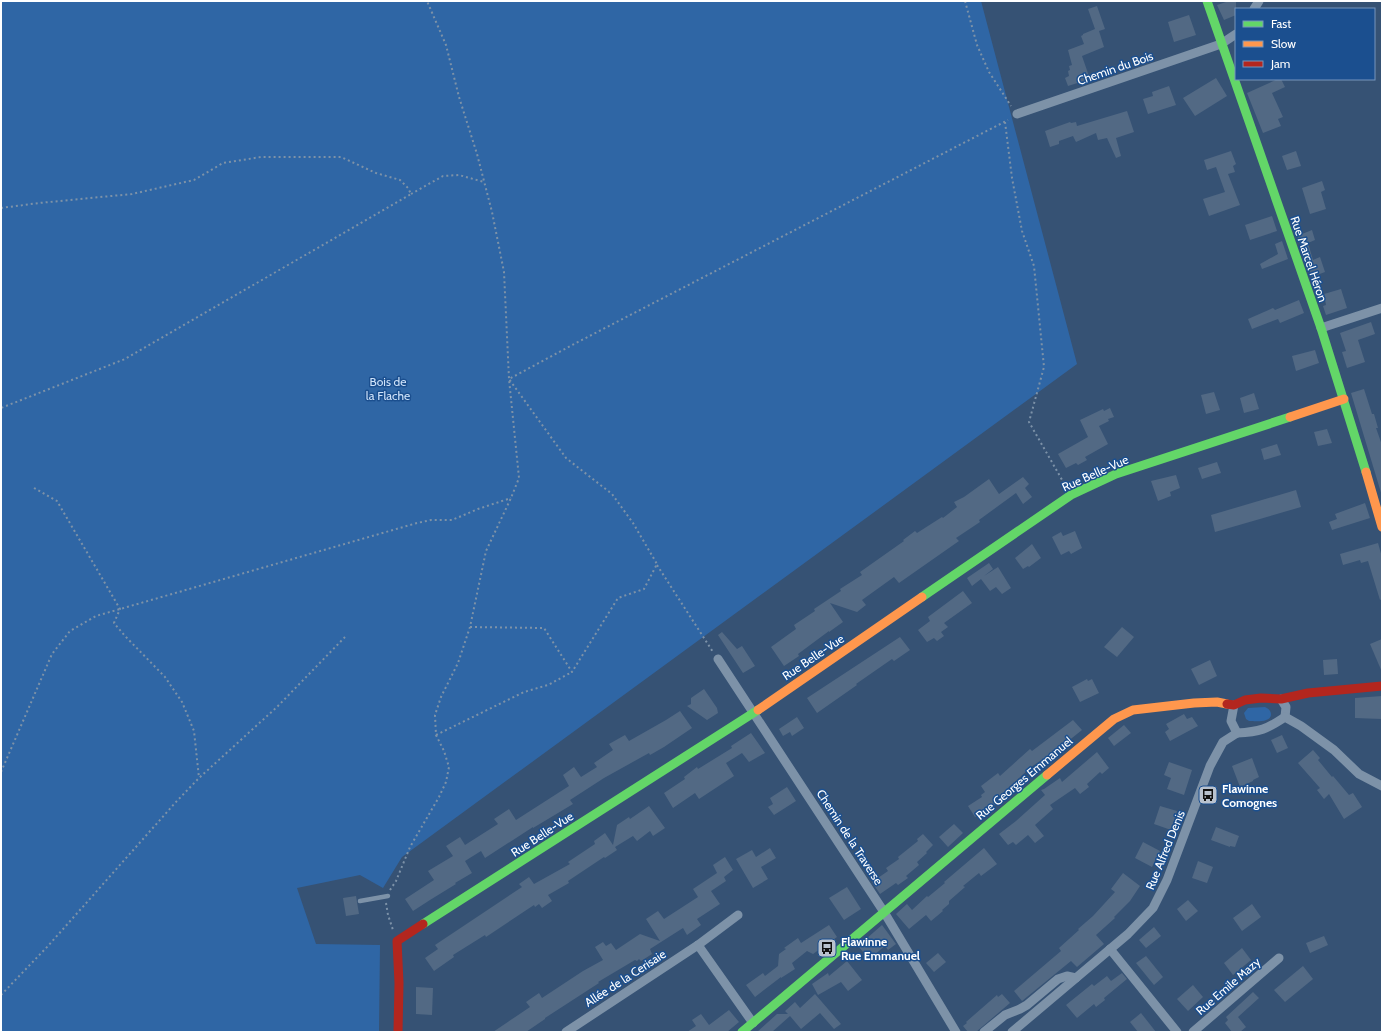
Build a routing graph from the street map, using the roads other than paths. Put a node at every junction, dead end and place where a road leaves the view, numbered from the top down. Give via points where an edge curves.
1 (1207, 1) edge
2 (1235, 35) edge
3 (1221, 44) junction
4 (1017, 114) road end
5 (1382, 308) edge
6 (1321, 328) junction
7 (1344, 399) junction
8 (1382, 527) edge
9 (718, 659) road end
10 (1382, 686) edge
11 (1281, 698) junction
12 (1234, 705) junction
13 (754, 713) junction
14 (1285, 717) junction
15 (1237, 733) junction
16 (1382, 786) edge
17 (388, 896) road end
18 (360, 902) dead end
19 (884, 912) junction
20 (738, 915) dead end
21 (698, 945) junction
22 (1110, 949) junction
23 (1279, 958) dead end
24 (1076, 978) junction
25 (753, 1023) junction
26 (398, 1032) edge
27 (566, 1032) edge
28 (742, 1032) edge
29 (956, 1032) edge
30 (984, 1032) edge
31 (1012, 1032) edge
32 (1177, 1032) edge
33 (1193, 1032) edge

1 - 3 street, Rue Marcel Héron
2 - 3 street, Chemin du Bois
3 - 4 street, Chemin du Bois
3 - 6 street, Rue Marcel Héron
5 - 6 street
6 - 7 street, Rue Marcel Héron
7 - 8 street, Rue Marcel Héron
7 - 13 street, Rue Belle-Vue via 1116,474 1070,495
9 - 13 street, Chemin de la Traverse
10 - 11 street, Rue Georges Emmanuel
11 - 12 street, Rue Georges Emmanuel via 1245,700
11 - 14 street via 1286,707
12 - 15 street via 1231,721
12 - 19 street, Rue Georges Emmanuel via 1217,702 1194,703 1133,710 1114,719
13 - 19 street, Chemin de la Traverse
13 - 26 street, Rue Belle-Vue via 397,941 400,1003
14 - 15 street via 1269,728
14 - 16 street via 1334,750 1359,774
15 - 22 street, Rue Alfred Denis via 1223,742 1210,766 1168,880 1153,908
17 - 18 lane
19 - 25 street, Rue Georges Emmanuel
19 - 29 street, Chemin de la Traverse
20 - 21 street, Allée de la Cerisaie
21 - 25 street
21 - 27 street, Allée de la Cerisaie
22 - 24 street, Rue Alfred Denis
22 - 32 street
23 - 33 street, Rue Emile Mazy
24 - 30 street via 1067,976 1058,979 1027,1005 1005,1014
24 - 31 street, Rue Alfred Denis
25 - 28 street, Rue Georges Emmanuel

